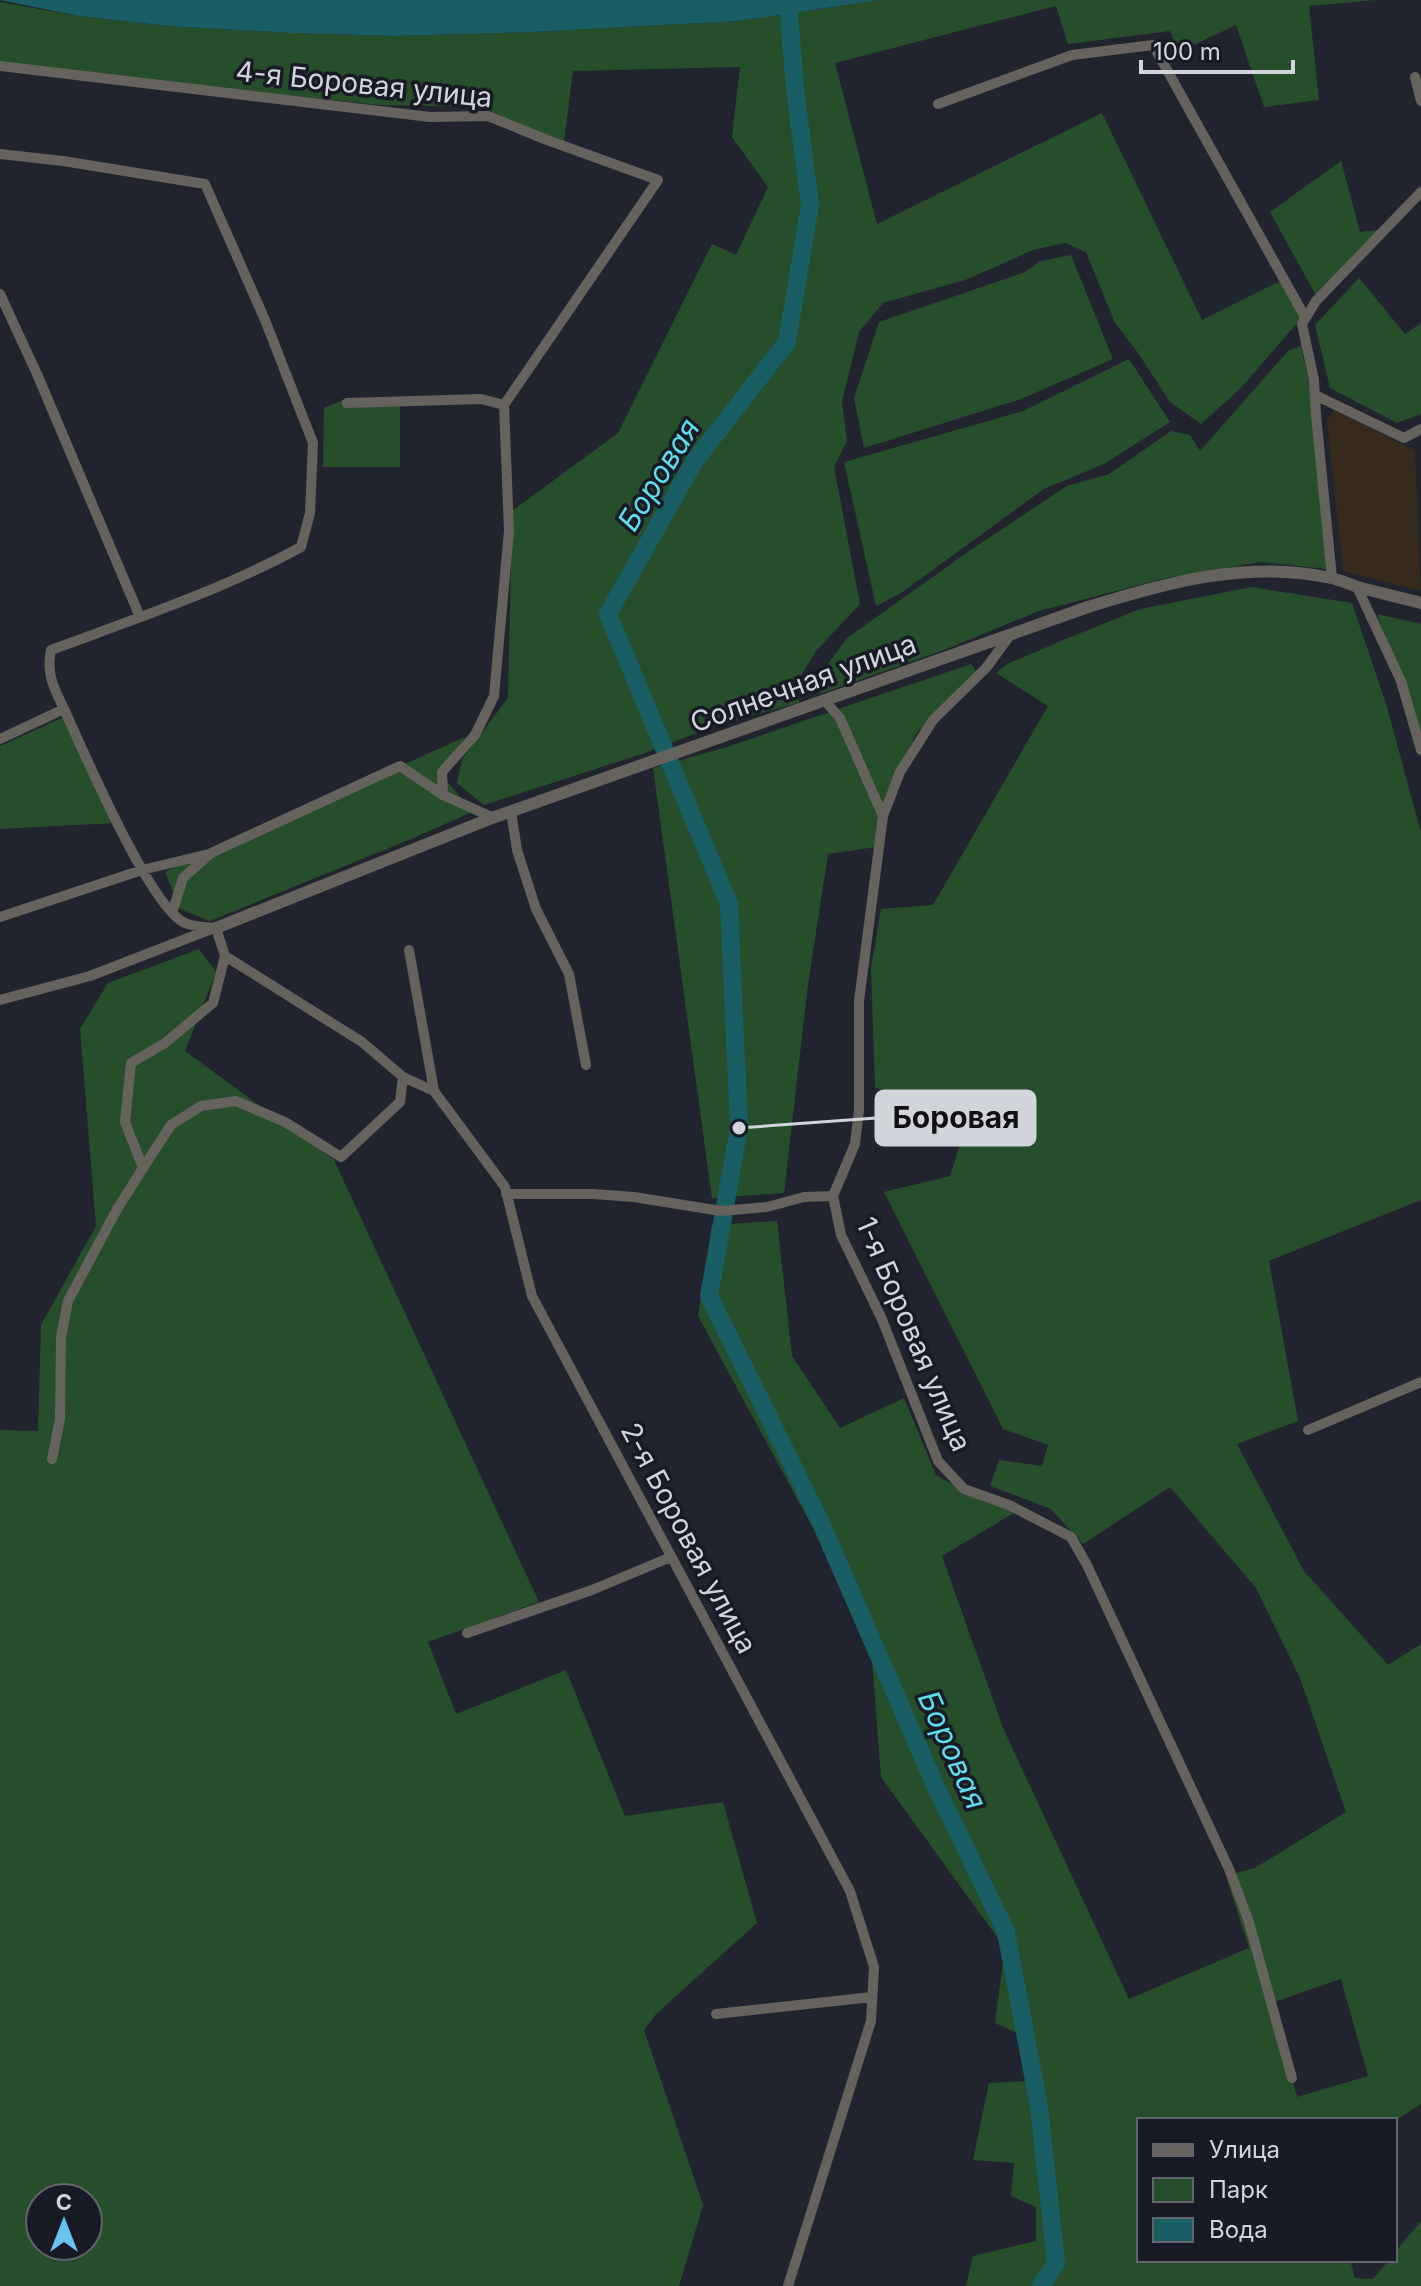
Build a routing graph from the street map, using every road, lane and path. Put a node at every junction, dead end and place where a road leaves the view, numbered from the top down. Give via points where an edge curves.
1 (0, 66) edge
2 (1415, 77) dead end
3 (1421, 101) edge
4 (938, 104) dead end
5 (0, 154) edge
6 (1421, 192) edge
7 (0, 294) edge
8 (1305, 317) junction
9 (1315, 395) junction
10 (347, 403) dead end
11 (504, 405) junction
12 (1421, 429) edge
13 (1332, 578) junction
14 (1357, 587) junction
15 (1421, 603) edge
16 (140, 617) junction
17 (1011, 634) junction
18 (825, 701) junction
19 (64, 709) junction
20 (0, 739) edge
21 (1421, 750) edge
22 (443, 795) junction
23 (511, 811) junction
24 (883, 816) junction
25 (494, 818) junction
26 (211, 853) junction
27 (142, 870) junction
28 (172, 913) junction
29 (0, 917) edge
30 (216, 928) junction
31 (409, 950) dead end
32 (225, 956) junction
33 (0, 1000) edge
34 (586, 1065) dead end
35 (403, 1077) junction
36 (434, 1091) junction
37 (143, 1168) junction
38 (506, 1194) junction
39 (833, 1196) junction
40 (1421, 1382) edge
41 (1308, 1430) dead end
42 (52, 1459) dead end
43 (671, 1557) junction
44 (467, 1633) dead end
45 (872, 1997) junction
46 (716, 2014) dead end
47 (1292, 2078) dead end
48 (788, 2286) edge

1 - 11 street, 4-я Боровая улица via 430,117 488,116 658,180
2 - 3 street
4 - 8 street via 1072,55 1153,45
5 - 16 street via 205,184 313,443 310,513 301,547
6 - 8 street
7 - 16 street
8 - 9 street
9 - 12 street via 1404,438
9 - 13 street
10 - 11 street via 481,399
11 - 22 street via 509,531 494,696 475,735 442,772
13 - 14 street, Солнечная улица
13 - 17 street, Солнечная улица via 1232,572 1159,585
14 - 15 street, Солнечная улица
14 - 21 street via 1401,681
16 - 19 street via 51,650 50,674
17 - 18 street, Солнечная улица
17 - 24 street, 1-я Боровая улица via 986,668 933,720 900,772
18 - 23 street, Солнечная улица
18 - 24 street via 840,718
19 - 20 street
19 - 27 street
22 - 25 street
22 - 26 street via 400,766
23 - 25 street, Солнечная улица
23 - 34 street via 536,909 569,974
24 - 39 street, 1-я Боровая улица via 859,1001 855,1144
25 - 30 street, Солнечная улица
26 - 27 street
26 - 28 street via 183,878
27 - 28 street
27 - 29 street
28 - 30 street via 186,924
30 - 32 street
30 - 33 street via 90,976
31 - 36 street
32 - 35 street, 2-я Боровая улица via 362,1042
32 - 37 street via 213,1003 131,1063 125,1122
35 - 36 street, 2-я Боровая улица
35 - 37 street via 400,1102 341,1157 285,1122 236,1101 201,1106 171,1125
36 - 38 street, 2-я Боровая улица
37 - 42 street via 68,1301
38 - 39 street via 634,1197 721,1211
38 - 43 street, 2-я Боровая улица via 532,1296
39 - 47 street, 1-я Боровая улица via 841,1235 881,1317 938,1461 964,1489 1071,1537 1087,1565 1229,1869
40 - 41 street
43 - 44 street
43 - 45 street, 2-я Боровая улица via 850,1891 874,1967
45 - 46 street
45 - 48 street, 2-я Боровая улица via 871,2021

